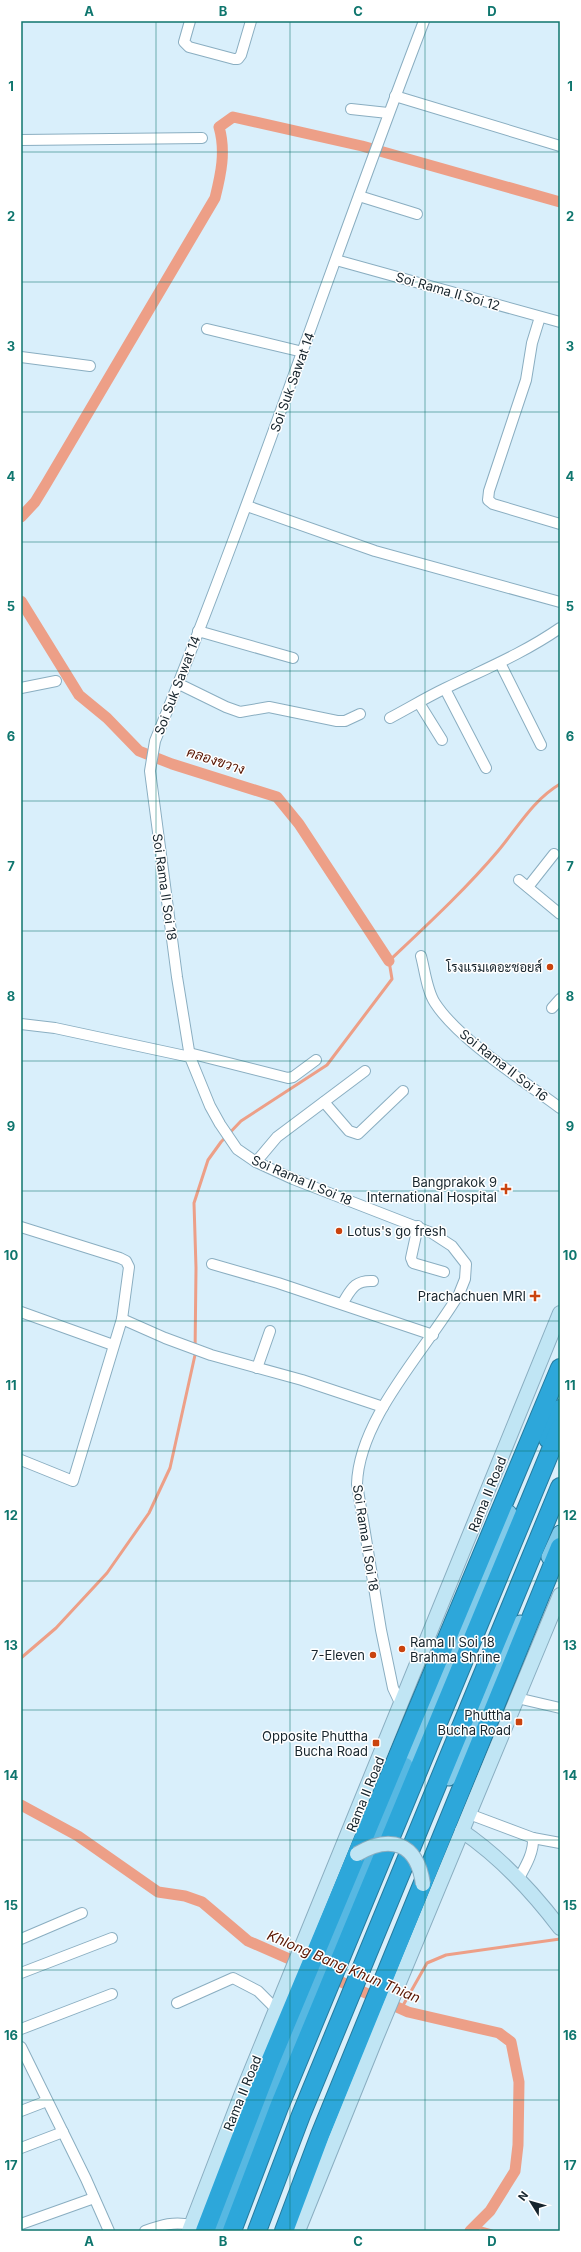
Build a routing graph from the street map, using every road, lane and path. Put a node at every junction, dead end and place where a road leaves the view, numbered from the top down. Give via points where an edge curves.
1 (190, 21) edge
2 (251, 21) edge
3 (424, 21) edge
4 (395, 96) junction
5 (352, 109) dead end
6 (388, 113) junction
7 (202, 138) dead end
8 (21, 140) edge
9 (560, 146) edge
10 (359, 196) junction
11 (417, 214) dead end
12 (336, 260) junction
13 (540, 317) junction
14 (560, 322) edge
15 (207, 329) dead end
16 (303, 352) junction
17 (21, 357) edge
18 (90, 366) dead end
19 (247, 506) junction
20 (560, 524) edge
21 (560, 602) edge
22 (560, 628) edge
23 (198, 631) junction
24 (293, 658) dead end
25 (500, 663) junction
26 (56, 681) dead end
27 (179, 684) junction
28 (21, 688) edge
29 (445, 689) junction
30 (418, 703) junction
31 (360, 714) dead end
32 (390, 718) dead end
33 (155, 740) joint
34 (442, 740) dead end
35 (541, 745) dead end
36 (486, 768) dead end
37 (554, 854) dead end
38 (519, 880) dead end
39 (528, 887) junction
40 (560, 914) edge
41 (421, 956) dead end
42 (560, 999) edge
43 (552, 1008) dead end
44 (21, 1024) edge
45 (190, 1055) junction
46 (316, 1060) dead end
47 (365, 1071) dead end
48 (403, 1091) dead end
49 (324, 1102) junction
50 (560, 1108) edge
51 (256, 1162) junction
52 (418, 1226) junction
53 (21, 1227) edge
54 (212, 1264) dead end
55 (444, 1272) dead end
56 (372, 1281) dead end
57 (342, 1304) junction
58 (21, 1312) edge
59 (560, 1312) edge
60 (122, 1319) junction
61 (270, 1331) dead end
62 (433, 1335) junction
63 (113, 1345) junction
64 (257, 1368) junction
65 (560, 1368) edge
66 (560, 1376) edge
67 (383, 1407) junction
68 (560, 1409) edge
69 (560, 1428) edge
70 (21, 1460) edge
71 (560, 1487) edge
72 (560, 1498) edge
73 (560, 1533) edge
74 (560, 1547) edge
75 (560, 1595) edge
76 (517, 1698) junction
77 (401, 1705) junction
78 (560, 1708) edge
79 (405, 1766) junction
80 (444, 1788) junction
81 (469, 1814) junction
82 (462, 1831) junction
83 (533, 1838) junction
84 (560, 1843) edge
85 (357, 1854) junction
86 (518, 1880) junction
87 (423, 1884) junction
88 (82, 1913) dead end
89 (558, 1925) edge
90 (112, 1938) dead end
91 (21, 1939) edge
92 (21, 1973) edge
93 (112, 1994) dead end
94 (177, 2003) dead end
95 (278, 2004) junction
96 (21, 2029) edge
97 (21, 2047) edge
98 (47, 2101) junction
99 (21, 2111) edge
100 (63, 2132) junction
101 (21, 2148) edge
102 (94, 2198) junction
103 (21, 2224) edge
104 (195, 2229) edge
105 (109, 2231) edge
106 (146, 2231) edge
107 (219, 2231) edge
108 (232, 2231) edge
109 (257, 2231) edge
110 (264, 2231) edge
111 (284, 2231) edge
112 (298, 2231) edge

1 - 2 street via 184,42 189,47 238,59
3 - 4 street, Soi Suk Sawat 14
4 - 6 street, Soi Suk Sawat 14
4 - 9 street
5 - 6 street
6 - 10 street, Soi Suk Sawat 14
7 - 8 street
10 - 11 street
10 - 12 street, Soi Suk Sawat 14
12 - 13 street, Soi Rama II Soi 12
12 - 16 street, Soi Suk Sawat 14
13 - 14 street, Soi Rama II Soi 12
13 - 20 street via 532,343 526,380 488,500 493,504
15 - 16 street
16 - 19 street, Soi Suk Sawat 14
17 - 18 street
19 - 21 street via 375,551
19 - 23 street, Soi Suk Sawat 14
22 - 25 street via 540,642
23 - 24 street
23 - 27 street, Soi Suk Sawat 14
25 - 29 street
25 - 35 street
26 - 28 street
27 - 31 street via 240,712 269,707 337,721 345,721
27 - 33 street, Soi Suk Sawat 14
29 - 30 street
29 - 36 street
30 - 32 street
30 - 34 street
33 - 45 street, Soi Rama II Soi 18 via 150,771
37 - 39 street
38 - 39 street
39 - 40 street
41 - 50 street, Soi Rama II Soi 16 via 435,1003 454,1025 475,1044
42 - 43 street
44 - 45 street via 55,1028
45 - 46 street via 288,1078
45 - 51 street, Soi Rama II Soi 18 via 220,1124 237,1149
47 - 49 street
48 - 49 street via 358,1134 349,1131
49 - 51 street via 277,1137
51 - 52 street, Soi Rama II Soi 18 via 293,1179
52 - 55 street via 411,1258 413,1263
52 - 62 street, Soi Rama II Soi 18 via 452,1246 466,1264 465,1279 459,1294
53 - 60 street via 126,1261 129,1267
54 - 57 street
56 - 57 street via 362,1280 357,1283
57 - 62 street
58 - 63 street
59 - 77 main road, Rama II Road
60 - 63 street
60 - 64 street via 190,1348
61 - 64 street
62 - 67 street, Soi Rama II Soi 18
63 - 70 street via 73,1480
64 - 67 street
65 - 85 highway
66 - 79 main road, Rama II Road via 492,1555
67 - 77 street, Soi Rama II Soi 18 via 362,1450 357,1466 357,1484 393,1688
68 - 79 highway via 484,1608
69 - 108 highway via 282,2100
71 - 109 highway via 304,2108
72 - 80 highway
73 - 80 main road
74 - 87 highway
75 - 76 main road
76 - 78 street
76 - 81 main road
77 - 95 main road, Rama II Road
79 - 107 highway, Rama II Road via 287,2049
80 - 110 highway via 342,2033
81 - 82 main road
81 - 83 street
82 - 86 main road via 490,1851
82 - 112 main road
83 - 84 street
83 - 86 street via 528,1862
85 - 87 main road, bridge via 380,1843 400,1846 417,1860
85 - 104 highway via 239,2138
86 - 89 main road via 539,1900
87 - 111 highway
88 - 91 street
90 - 92 street
93 - 96 street
94 - 95 street via 233,1978
95 - 104 main road, Rama II Road
97 - 98 street
98 - 99 street
98 - 100 street
100 - 101 street
100 - 102 street
102 - 103 street
102 - 105 street
104 - 106 street via 181,2223 166,2224

